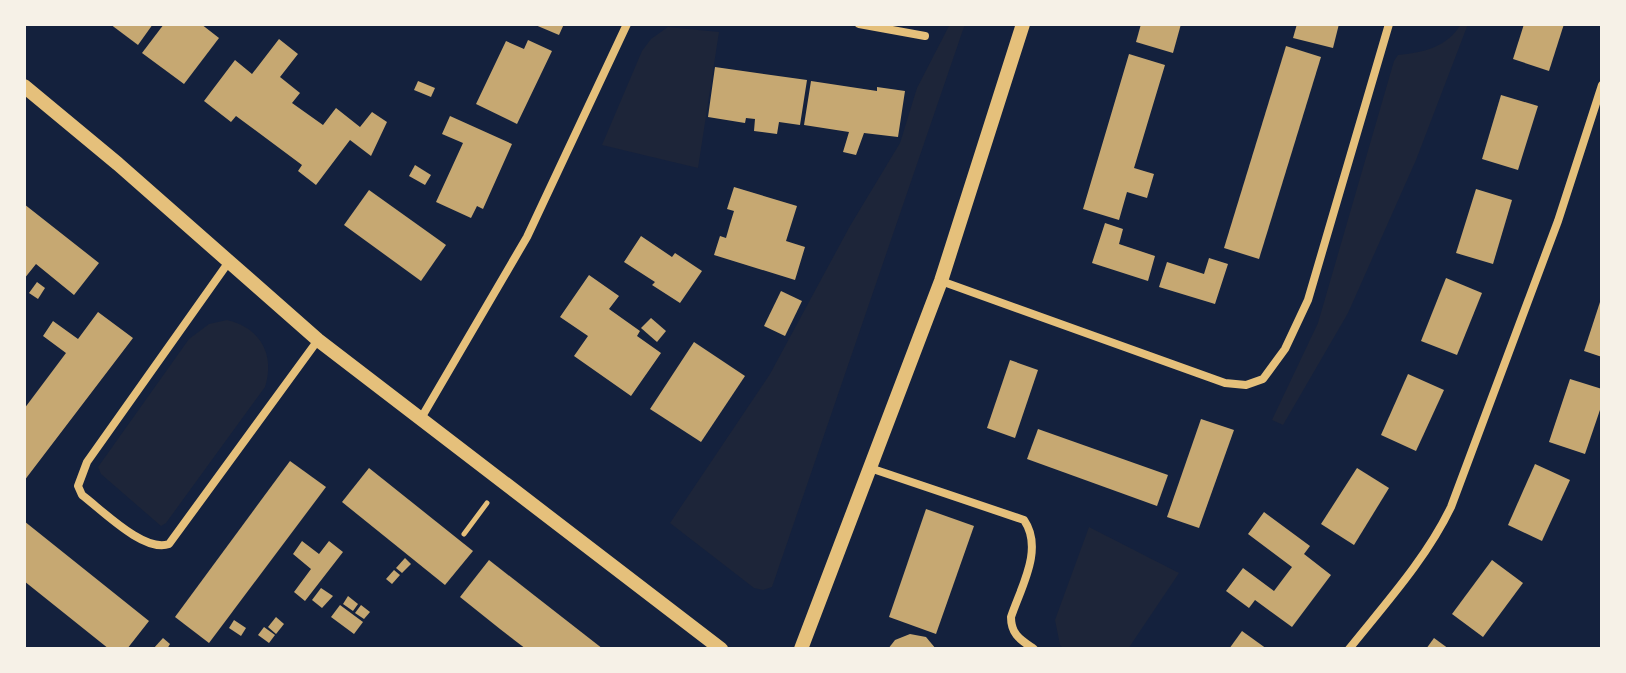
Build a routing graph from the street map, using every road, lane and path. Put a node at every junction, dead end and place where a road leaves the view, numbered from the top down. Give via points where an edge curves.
1 (627, 24) edge
2 (859, 24) edge
3 (1023, 24) edge
4 (1389, 24) edge
5 (925, 36) dead end
6 (1602, 85) edge
7 (24, 86) edge
8 (228, 263) junction
9 (941, 281) junction
10 (318, 340) junction
11 (419, 420) junction
12 (870, 468) junction
13 (487, 503) dead end
14 (464, 534) dead end
15 (721, 649) edge
16 (801, 649) edge
17 (1034, 649) edge
18 (1349, 649) edge

1 - 11 street via 527,237
2 - 5 street
3 - 9 street
4 - 9 street via 1308,300 1285,349 1263,379 1246,385 1225,383
6 - 18 street via 1558,221 1451,507 1399,587
7 - 8 street
8 - 10 street
8 - 10 street via 87,462 78,486 82,495 144,543 169,544
9 - 12 street
10 - 11 street
11 - 15 street
12 - 16 street
12 - 17 street via 1024,520 1034,541 1011,627
13 - 14 path

